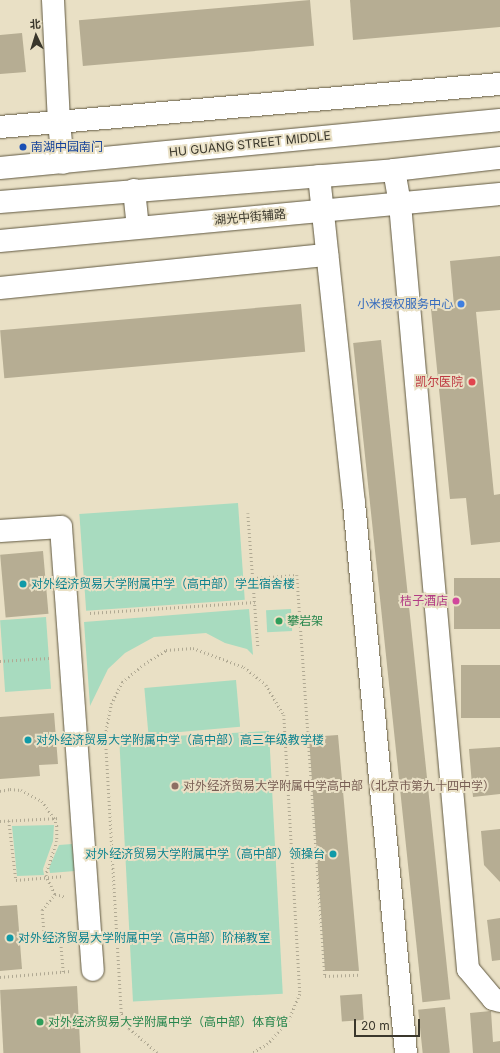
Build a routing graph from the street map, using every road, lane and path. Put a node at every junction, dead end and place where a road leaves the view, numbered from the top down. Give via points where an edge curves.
1 (53, 0) edge
2 (500, 84) edge
3 (500, 120) edge
4 (59, 122) junction
5 (0, 128) edge
6 (500, 158) edge
7 (63, 162) junction
8 (0, 168) edge
9 (394, 170) junction
10 (320, 176) junction
11 (134, 190) junction
12 (500, 194) edge
13 (0, 202) edge
14 (400, 204) junction
15 (322, 211) junction
16 (138, 227) junction
17 (0, 240) edge
18 (327, 255) junction
19 (0, 288) edge
20 (248, 512) dead end
21 (0, 531) edge
22 (253, 578) junction
23 (255, 602) junction
24 (67, 615) junction
25 (258, 647) dead end
26 (70, 656) junction
27 (0, 661) edge
28 (0, 791) edge
29 (82, 816) junction
30 (54, 818) junction
31 (0, 821) edge
32 (9, 821) junction
33 (70, 876) dead end
34 (47, 877) junction
35 (55, 894) junction
36 (88, 895) junction
37 (93, 970) joint
38 (63, 972) junction
39 (358, 975) dead end
40 (0, 977) edge
41 (500, 1001) edge
42 (157, 1053) edge
43 (253, 1053) edge
44 (406, 1053) edge

1 - 4 street
2 - 4 street
3 - 7 street, HU GUANG STREET MIDDLE
4 - 5 street
4 - 7 street
6 - 9 street
7 - 8 street, HU GUANG STREET MIDDLE
9 - 10 street
9 - 14 street
10 - 11 street
10 - 15 street
11 - 13 street
11 - 16 street
12 - 14 street, 湖光中街辅路
14 - 15 street, 湖光中街辅路
14 - 41 street via 468,969 493,999
15 - 16 street, 湖光中街辅路
15 - 18 street
16 - 17 street, 湖光中街辅路
18 - 19 street
18 - 44 street via 354,503
20 - 22 path
21 - 24 street via 61,527
22 - 23 path
22 - 39 path via 297,575 325,976
23 - 24 path
23 - 25 path
24 - 26 street
26 - 27 path
26 - 29 street
28 - 30 path via 21,790 42,801
29 - 30 path
29 - 36 street
30 - 32 path
30 - 34 path via 57,841 48,865
31 - 32 path
32 - 34 path via 16,880
33 - 34 path
34 - 35 path
35 - 36 path via 64,897
35 - 38 path via 42,910 44,935 60,936
36 - 37 street
37 - 38 path
38 - 40 path
42 - 43 path via 129,1029 121,1013 105,735 111,704 122,682 166,650 193,648 244,667 266,686 284,715 300,994 289,1020 268,1044

